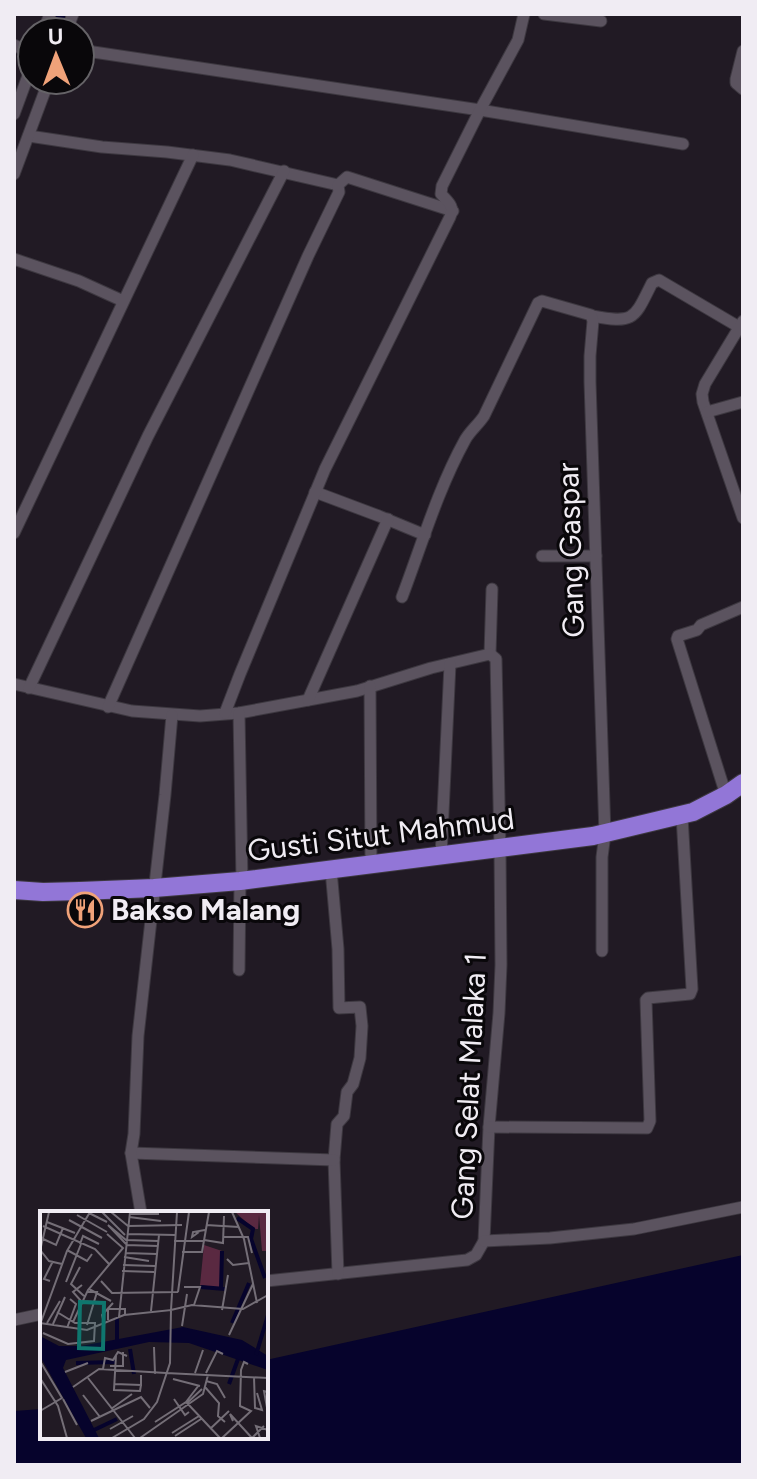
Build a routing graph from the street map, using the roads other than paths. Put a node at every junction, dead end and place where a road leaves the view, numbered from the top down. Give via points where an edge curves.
1 (524, 14) edge
2 (544, 14) edge
3 (601, 21) dead end
4 (743, 51) edge
5 (96, 52) edge
6 (743, 89) edge
7 (43, 96) edge
8 (480, 110) junction
9 (29, 136) junction
10 (683, 144) dead end
11 (193, 155) junction
12 (284, 171) junction
13 (14, 174) edge
14 (338, 185) junction
15 (453, 211) junction
16 (14, 259) edge
17 (123, 301) junction
18 (592, 316) junction
19 (741, 324) edge
20 (743, 402) edge
21 (707, 412) junction
22 (737, 481) edge
23 (315, 492) junction
24 (743, 518) edge
25 (388, 519) junction
26 (14, 533) edge
27 (425, 535) junction
28 (542, 556) dead end
29 (596, 556) junction
30 (492, 589) dead end
31 (402, 597) dead end
32 (743, 607) edge
33 (490, 654) junction
34 (450, 664) junction
35 (14, 684) edge
36 (370, 686) junction
37 (29, 688) junction
38 (308, 700) junction
39 (108, 707) junction
40 (225, 713) junction
41 (239, 713) junction
42 (172, 715) junction
43 (743, 783) edge
44 (726, 795) junction
45 (682, 816) junction
46 (605, 834) junction
47 (500, 849) junction
48 (441, 856) junction
49 (371, 865) junction
50 (331, 870) junction
51 (241, 881) junction
52 (154, 888) junction
53 (14, 890) edge
54 (602, 951) dead end
55 (239, 970) dead end
56 (489, 1127) junction
57 (131, 1153) junction
58 (334, 1160) junction
59 (743, 1207) edge
60 (141, 1211) edge
61 (484, 1241) junction
62 (338, 1274) junction
63 (268, 1281) edge
64 (40, 1314) edge
65 (14, 1320) edge

1 - 8 street via 518,40
2 - 3 street
4 - 6 street via 736,83
5 - 8 street
7 - 9 street
8 - 10 street
8 - 15 street via 442,186 441,194
9 - 11 street
9 - 13 street
11 - 12 street
11 - 17 street
12 - 14 street
12 - 37 street via 148,436
14 - 15 street via 347,177
14 - 39 street
15 - 23 street
16 - 17 street
17 - 26 street
18 - 19 street via 632,317 659,280
18 - 27 street via 538,303 484,416 462,445
18 - 29 street, Gang Gaspar
19 - 21 street via 705,384
20 - 21 street
21 - 22 street
22 - 24 street
23 - 25 street
23 - 40 street
25 - 27 street
25 - 38 street
27 - 31 street
28 - 29 street
29 - 46 street, Gang Gaspar
30 - 33 street, Gang Selat Malaka 1
32 - 44 street via 677,639
33 - 34 street
33 - 47 street, Gang Selat Malaka 1 via 496,659
34 - 36 street
34 - 48 street
35 - 37 street
36 - 38 street
36 - 49 street
37 - 39 street
38 - 41 street
39 - 42 street
40 - 41 street
40 - 42 street
41 - 51 street
42 - 52 street
43 - 44 highway, Gusti Situt Mahmud
44 - 45 highway, Gusti Situt Mahmud
45 - 46 highway, Gusti Situt Mahmud
45 - 56 street via 692,989 690,994 646,1000 647,1128
46 - 47 highway, Gusti Situt Mahmud
46 - 54 street, Gang Gaspar
47 - 48 highway, Gusti Situt Mahmud
47 - 56 street, Gang Selat Malaka 1 via 499,1013
48 - 49 highway, Gusti Situt Mahmud
49 - 50 highway, Gusti Situt Mahmud
50 - 51 highway, Gusti Situt Mahmud
50 - 58 street via 339,1008 360,1007 362,1016 360,1058 344,1116 337,1123
51 - 52 highway, Gusti Situt Mahmud
51 - 55 street
52 - 53 highway, Gusti Situt Mahmud
52 - 57 street
56 - 61 street, Gang Selat Malaka 1
57 - 58 street
57 - 60 street
58 - 62 street
59 - 61 street via 622,1231
61 - 62 street, Gang Selat Malaka 1 via 467,1260
62 - 63 street, Gang Selat Malaka 1
64 - 65 street

